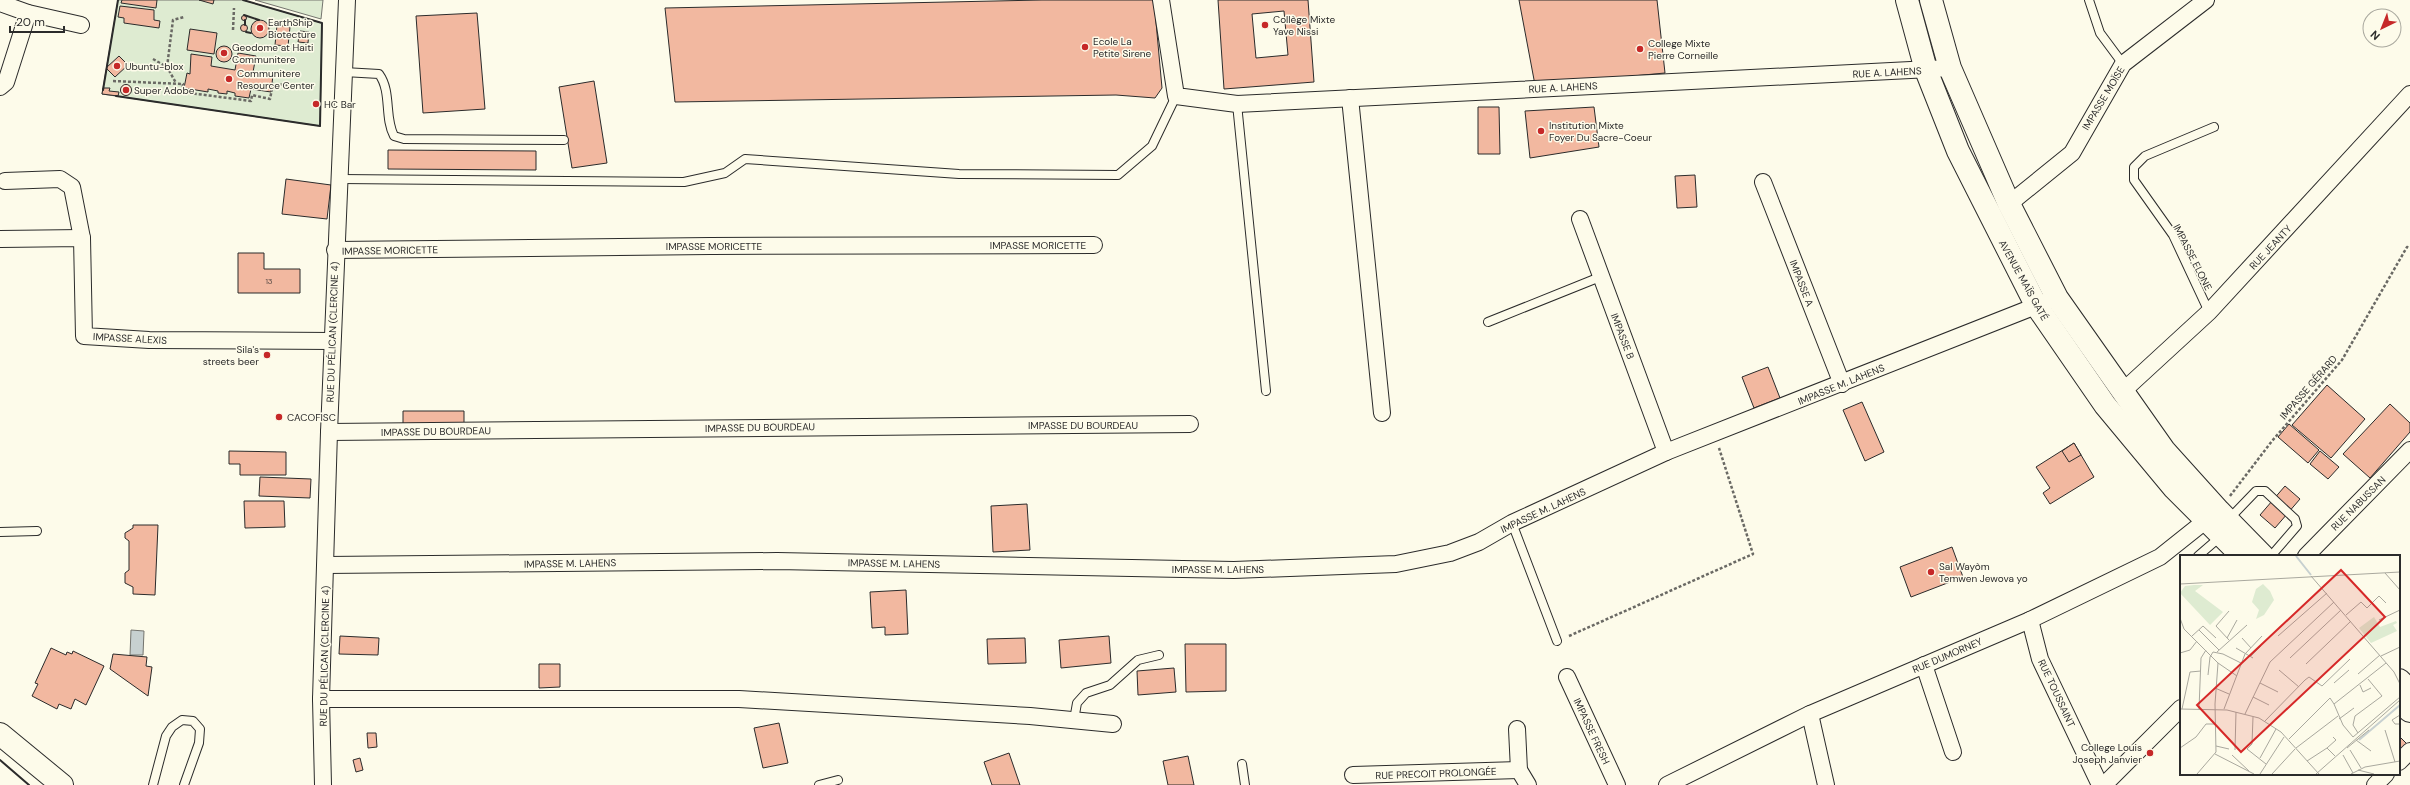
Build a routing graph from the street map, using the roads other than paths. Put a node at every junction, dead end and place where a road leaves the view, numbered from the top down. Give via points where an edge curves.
1 (347, 0) edge
2 (1161, 0) edge
3 (1906, 0) edge
4 (1930, 0) edge
5 (2089, 0) edge
6 (2206, 0) edge
7 (0, 3) edge
8 (28, 13) junction
9 (81, 25) dead end
10 (2123, 64) junction
11 (1950, 68) junction
12 (1926, 70) junction
13 (344, 72) junction
14 (0, 87) edge
15 (2410, 94) edge
16 (1176, 96) junction
17 (1350, 98) junction
18 (1237, 104) junction
19 (2214, 127) dead end
20 (564, 140) dead end
21 (340, 179) junction
22 (5, 181) dead end
23 (1763, 182) dead end
24 (2008, 204) junction
25 (1580, 219) dead end
26 (82, 238) junction
27 (0, 239) edge
28 (1094, 245) dead end
29 (335, 250) junction
30 (1600, 277) junction
31 (2057, 298) junction
32 (2036, 306) junction
33 (2209, 312) junction
34 (1488, 322) dead end
35 (332, 340) junction
36 (1842, 384) junction
37 (1266, 391) dead end
38 (2122, 392) junction
39 (1382, 413) dead end
40 (1190, 424) dead end
41 (329, 432) junction
42 (1666, 452) junction
43 (2407, 460) edge
44 (2219, 522) junction
45 (1512, 524) junction
46 (37, 531) dead end
47 (0, 532) edge
48 (2199, 555) edge
49 (2241, 555) edge
50 (2262, 555) edge
51 (2272, 555) edge
52 (2307, 555) edge
53 (326, 565) junction
54 (2030, 620) junction
55 (1557, 641) road end
56 (1159, 655) dead end
57 (1924, 665) junction
58 (1567, 677) dead end
59 (2400, 681) edge
60 (2410, 690) edge
61 (321, 699) junction
62 (2400, 702) edge
63 (2180, 709) edge
64 (2410, 711) edge
65 (1810, 714) junction
66 (1074, 720) junction
67 (1113, 724) dead end
68 (1517, 729) dead end
69 (0, 734) edge
70 (2410, 751) edge
71 (1954, 752) dead end
72 (2400, 761) edge
73 (1242, 764) dead end
74 (1519, 770) junction
75 (1353, 775) dead end
76 (2385, 775) edge
77 (838, 780) dead end
78 (62, 785) edge
79 (153, 785) edge
80 (184, 785) edge
81 (323, 785) edge
82 (819, 785) edge
83 (1245, 785) edge
84 (1528, 785) edge
85 (1617, 785) edge
86 (1667, 785) edge
87 (1826, 785) edge
88 (2100, 785) edge
89 (2104, 785) edge
90 (2375, 785) edge

1 - 13 street, RUE DU PÉLICAN (CLERCINE 4)
2 - 16 street
3 - 12 main road, AVENUE MAÏS GATÉ
4 - 11 main road, AVENUE MAÏS GATÉ
5 - 10 lane via 2100,33
6 - 10 street, IMPASSE MOÏSE
7 - 8 street
8 - 9 street
8 - 14 street via 6,82
10 - 24 street, IMPASSE MOÏSE via 2072,153
11 - 12 street, RUE A. LAHENS
11 - 24 main road, AVENUE MAÏS GATÉ
12 - 17 street, RUE A. LAHENS
12 - 32 main road, AVENUE MAÏS GATÉ via 1958,151
13 - 20 lane via 379,74 386,83 390,128 394,136 404,139
13 - 21 street, RUE DU PÉLICAN (CLERCINE 4)
15 - 33 street, RUE JEANTY
16 - 18 street, RUE A. LAHENS
16 - 21 lane via 1152,146 1118,175 959,174 745,160 725,173 684,182
17 - 18 street, RUE A. LAHENS
17 - 39 street
18 - 37 lane
19 - 33 lane, IMPASSE ELONE via 2146,156 2134,167 2134,180 2173,235
21 - 29 street, RUE DU PÉLICAN (CLERCINE 4)
22 - 26 street via 60,179 67,182 72,187
23 - 36 street, IMPASSE A
24 - 31 main road, AVENUE MAÏS GATÉ
25 - 30 street, IMPASSE B
26 - 27 street
26 - 35 street, IMPASSE ALEXIS via 84,336 149,340
28 - 29 street, IMPASSE MORICETTE
29 - 35 street, RUE DU PÉLICAN (CLERCINE 4)
30 - 34 lane
30 - 42 street, IMPASSE B
31 - 32 street, IMPASSE M. LAHENS
31 - 38 main road, AVENUE MAÏS GATÉ
32 - 36 street, IMPASSE M. LAHENS
32 - 44 main road, AVENUE MAÏS GATÉ via 2105,405 2174,488
33 - 38 street, RUE JEANTY
35 - 41 street, RUE DU PÉLICAN (CLERCINE 4)
36 - 42 street, IMPASSE M. LAHENS
38 - 44 main road, AVENUE MAÏS GATÉ
40 - 41 street, IMPASSE DU BOURDEAU
41 - 53 street, RUE DU PÉLICAN (CLERCINE 4)
42 - 45 street, IMPASSE M. LAHENS
43 - 52 street, RUE NABUSSAN
44 - 48 lane
44 - 49 main road, AVENUE MAÏS GATÉ
44 - 50 main road, AVENUE MAÏS GATÉ
44 - 51 lane via 2256,491 2264,491 2295,520 2297,526
44 - 54 street, RUE DUMORNEY via 2160,557
45 - 53 street, IMPASSE M. LAHENS via 1479,542 1450,553 1404,562 1234,570 777,561
45 - 55 lane
46 - 47 lane
53 - 61 street, RUE DU PÉLICAN (CLERCINE 4)
54 - 57 street, RUE DUMORNEY
54 - 88 street, RUE TOUSSAINT via 2040,659
56 - 66 lane via 1138,660 1110,685 1080,697
57 - 65 street, RUE DUMORNEY
57 - 71 street
58 - 85 street, IMPASSE FRESH
59 - 60 main road
61 - 66 street via 739,699
61 - 81 street, RUE DU PÉLICAN (CLERCINE 4)
62 - 64 main road
63 - 89 street
65 - 86 street, RUE DUMORNEY
65 - 87 street
66 - 67 street
68 - 74 street
69 - 78 main road
70 - 72 street
73 - 83 lane
74 - 75 street, RUE PRECOIT PROLONGÉE
74 - 84 street
76 - 90 street
77 - 82 lane
79 - 80 lane via 166,736 182,720 193,721 200,729 198,748

